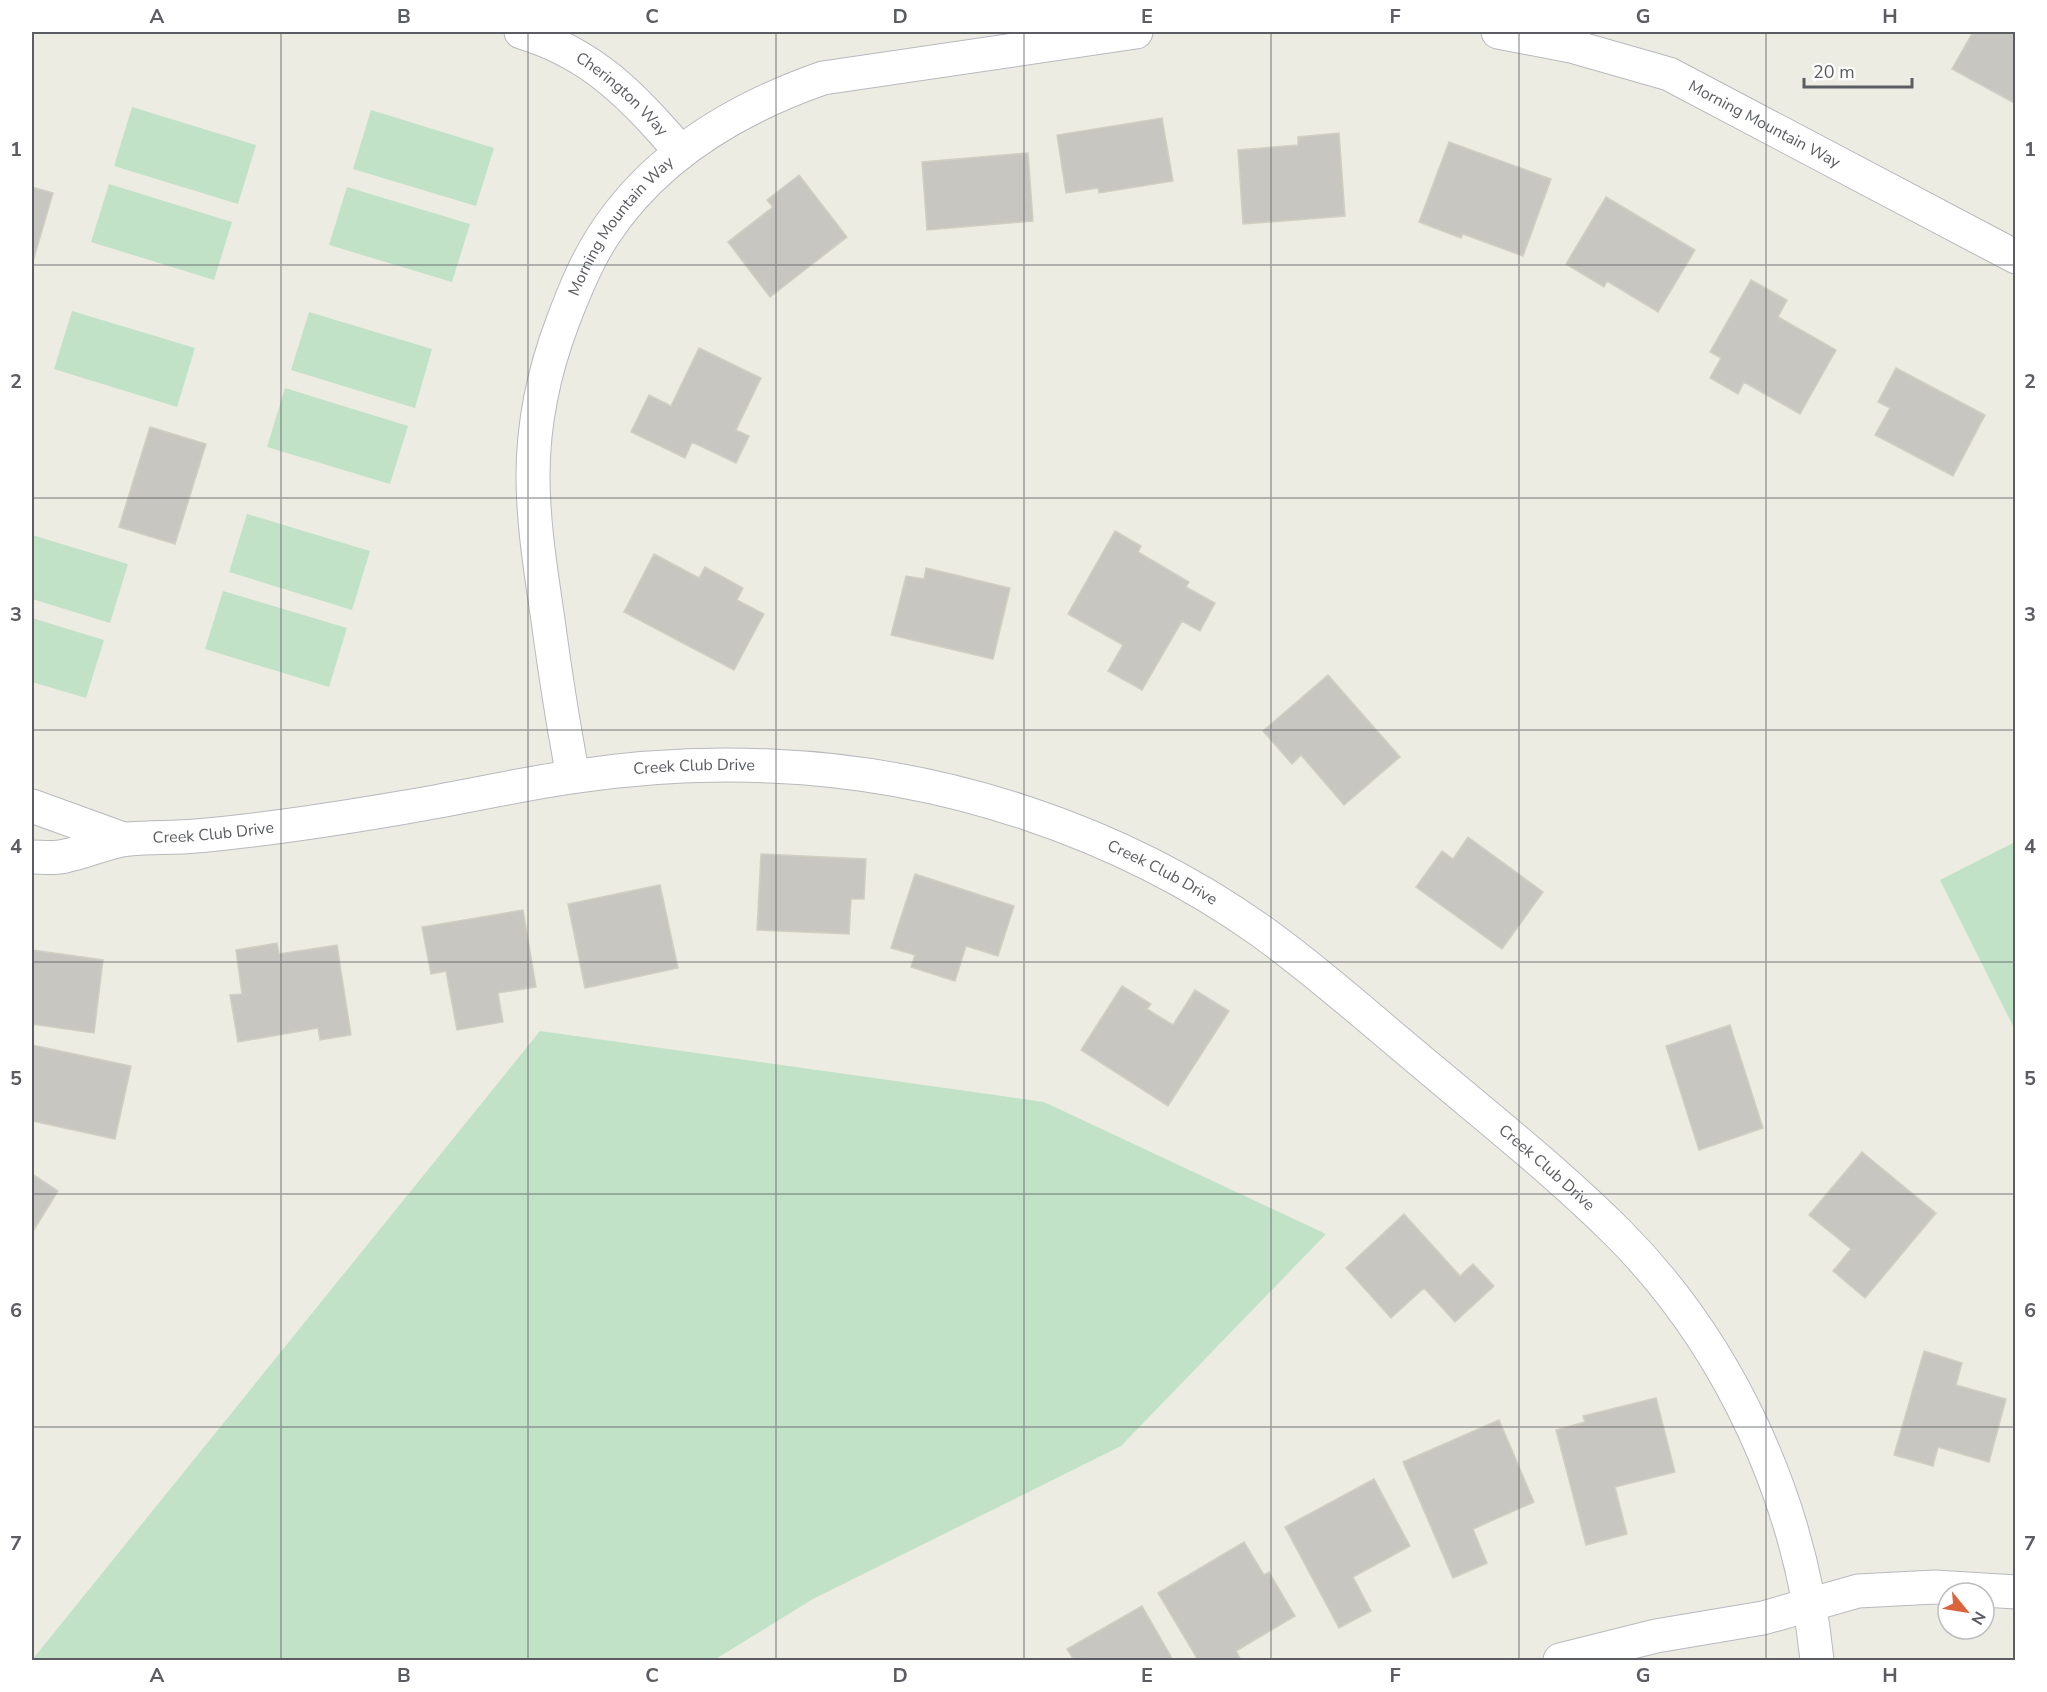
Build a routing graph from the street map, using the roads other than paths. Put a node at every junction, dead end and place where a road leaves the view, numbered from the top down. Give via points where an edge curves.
1 (521, 32) edge
2 (1136, 32) edge
3 (1498, 32) edge
4 (681, 152) junction
5 (2016, 257) edge
6 (573, 776) junction
7 (32, 806) edge
8 (123, 839) junction
9 (32, 857) edge
10 (2016, 1592) edge
11 (1810, 1605) junction
12 (1560, 1660) edge
13 (1817, 1660) edge

1 - 4 street, Cherington Way via 567,51 619,84
2 - 4 street, Morning Mountain Way via 823,78 782,92 743,112
3 - 5 street, Morning Mountain Way via 1570,46 1669,74
4 - 6 street, Morning Mountain Way via 636,194 603,235 555,342 538,407 533,475 536,539
6 - 8 street, Creek Club Drive via 287,826 194,837
6 - 11 street, Creek Club Drive via 639,769 767,766 833,770 944,790 1033,814 1124,851 1256,928 1310,968 1559,1177 1622,1237 1678,1303 1729,1379 1768,1462 1798,1549
7 - 8 street, Creek Club Drive
8 - 9 street, Creek Club Drive via 61,858
10 - 11 street via 1935,1587 1858,1591
11 - 12 street via 1763,1618 1656,1635
11 - 13 street, Creek Club Drive

